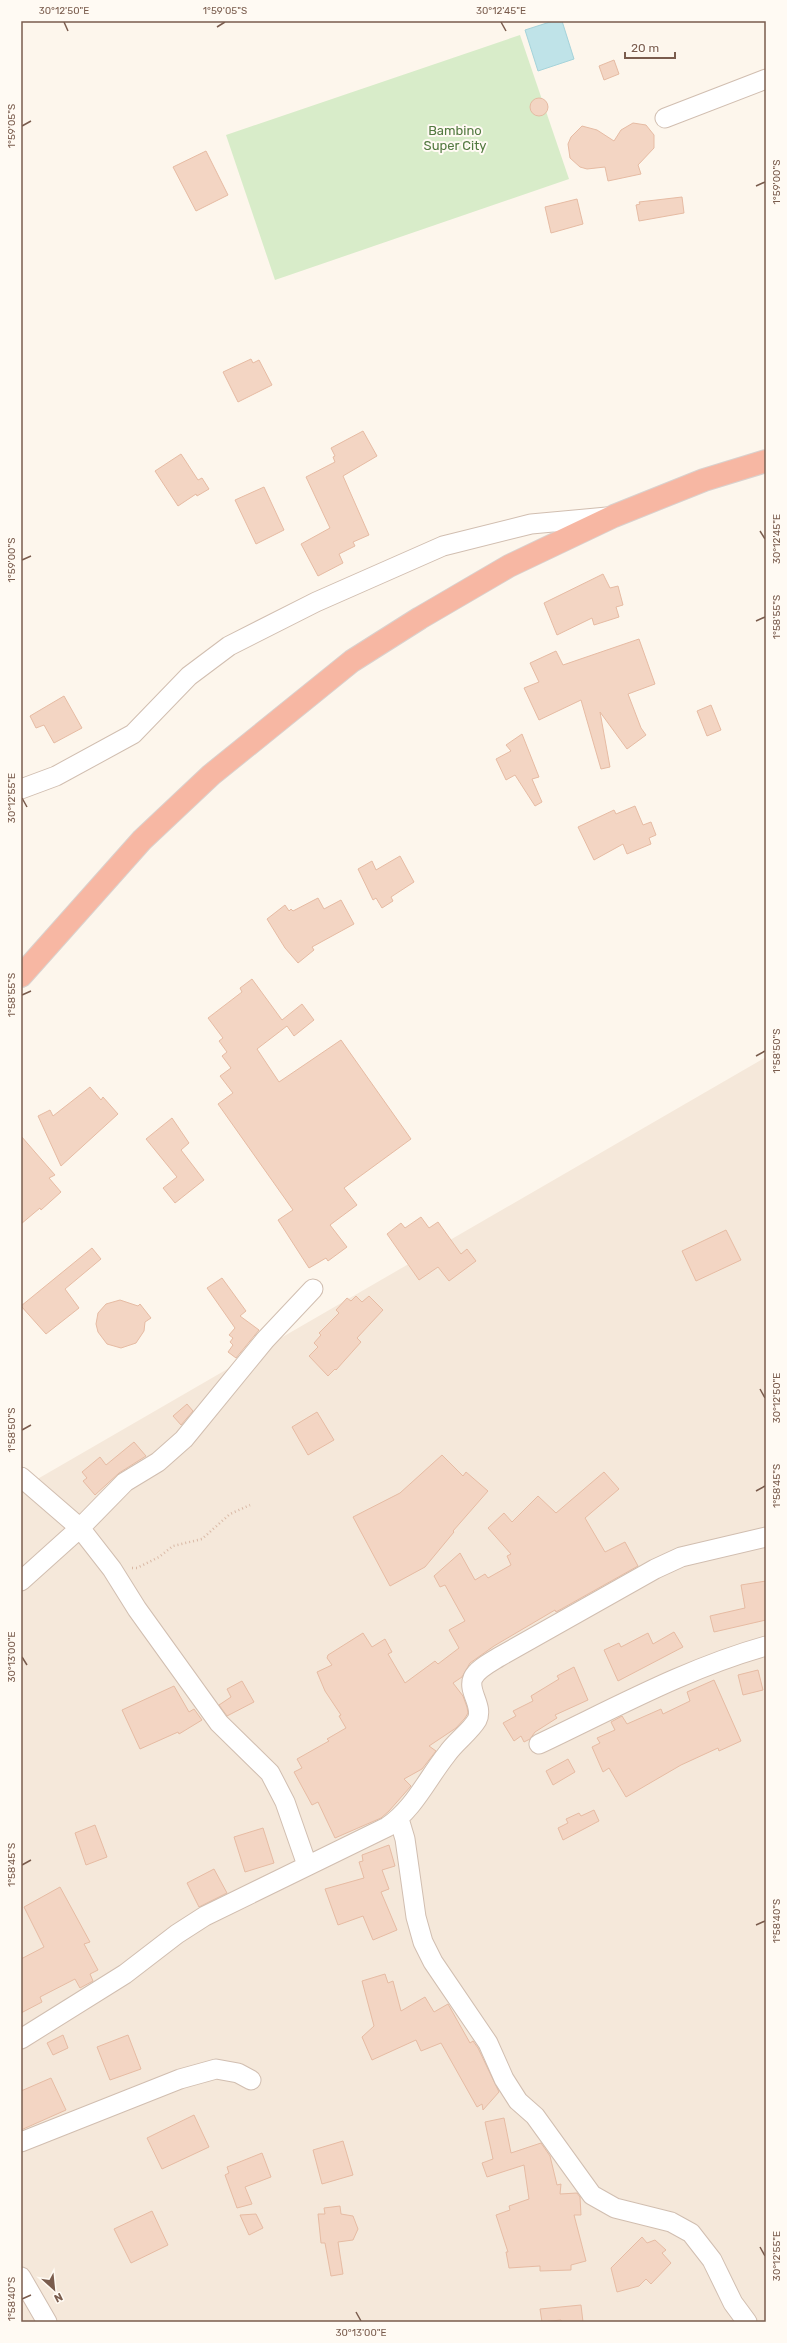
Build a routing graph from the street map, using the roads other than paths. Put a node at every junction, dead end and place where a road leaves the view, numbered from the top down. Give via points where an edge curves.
1 (766, 79) edge
2 (664, 118) dead end
3 (766, 461) edge
4 (614, 516) junction
5 (21, 789) edge
6 (21, 976) edge
7 (314, 1289) dead end
8 (21, 1477) edge
9 (80, 1528) junction
10 (766, 1538) edge
11 (21, 1581) edge
12 (766, 1646) edge
13 (539, 1744) dead end
14 (399, 1819) junction
15 (307, 1865) junction
16 (21, 2038) edge
17 (251, 2080) dead end
18 (21, 2142) edge
19 (21, 2277) edge
20 (47, 2322) edge
21 (747, 2322) edge

1 - 2 street
3 - 4 highway via 704,480
4 - 5 street via 531,524 443,546 316,602 229,646 189,676 133,734 56,776
4 - 6 highway via 509,566 352,661 211,775 142,840
7 - 9 street via 265,1340 184,1440 158,1462 125,1482
8 - 9 street
9 - 11 street
9 - 15 street via 112,1569 219,1724 270,1773 284,1802
10 - 14 street via 681,1557 655,1569 480,1670 472,1679 479,1711 478,1719 447,1754
12 - 13 street via 740,1653 668,1683
14 - 15 street
14 - 21 street via 405,1840 416,1917 423,1942 433,1962 488,2043 504,2079 518,2101 535,2116 592,2194 616,2208 671,2222 691,2234 712,2260 733,2303
15 - 16 street via 205,1916 125,1974
17 - 18 street via 238,2073 216,2069 180,2079
19 - 20 street

